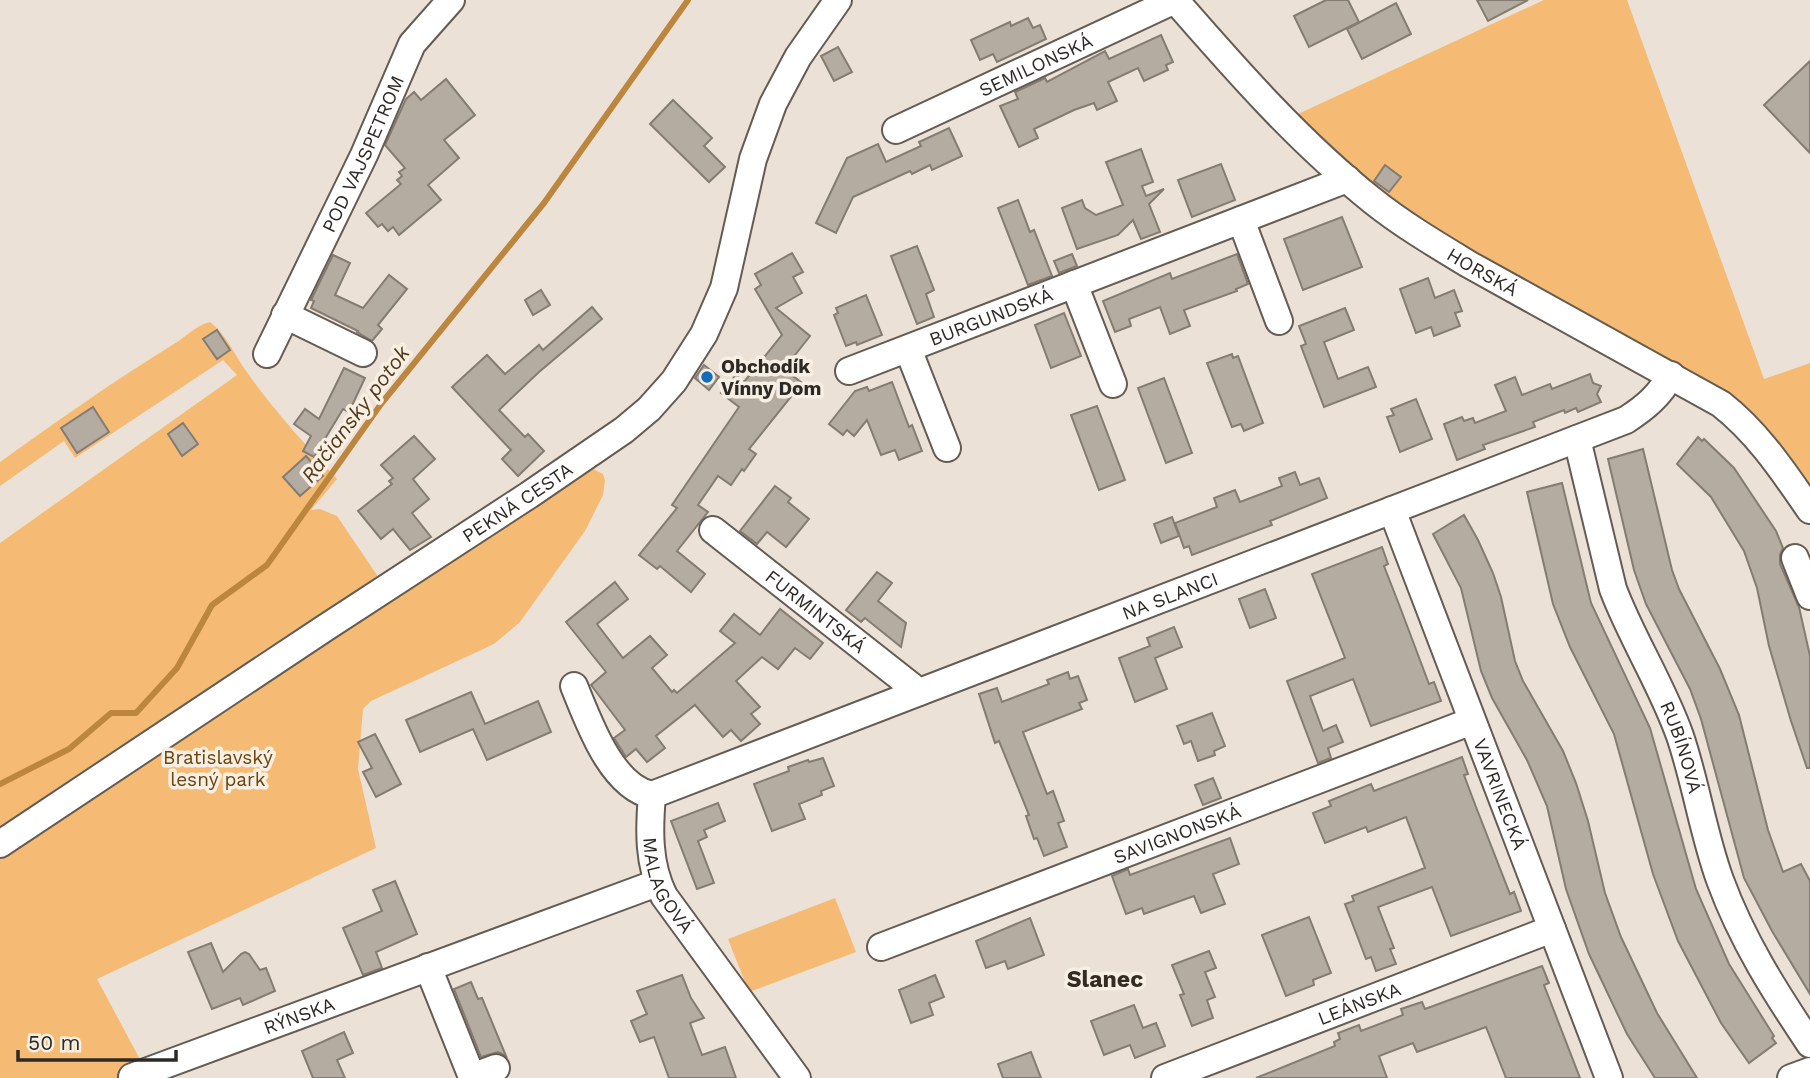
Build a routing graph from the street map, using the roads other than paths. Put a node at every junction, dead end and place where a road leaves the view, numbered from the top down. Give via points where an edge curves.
1 (451, 0) edge
2 (838, 0) edge
3 (1175, 0) edge
4 (896, 130) dead end
5 (1347, 179) junction
6 (1241, 220) junction
7 (1074, 284) junction
8 (285, 315) junction
9 (1279, 321) dead end
10 (908, 348) junction
11 (363, 352) dead end
12 (267, 354) dead end
13 (849, 371) dead end
14 (1671, 375) junction
15 (1113, 384) dead end
16 (1577, 439) junction
17 (947, 448) dead end
18 (1392, 510) junction
19 (1810, 510) edge
20 (713, 530) dead end
21 (1796, 558) dead end
22 (1810, 596) edge
23 (574, 685) dead end
24 (919, 692) junction
25 (1472, 721) junction
26 (652, 795) junction
27 (0, 844) edge
28 (657, 883) junction
29 (1552, 929) junction
30 (881, 947) dead end
31 (428, 967) junction
32 (1810, 1044) edge
33 (496, 1068) dead end
34 (1810, 1071) edge
35 (145, 1075) edge
36 (797, 1078) edge
37 (1166, 1078) edge
38 (1609, 1078) edge
39 (1791, 1078) edge

1 - 8 street, POD VAJSPETROM via 412,44 364,155
2 - 27 street, PEKNÁ CESTA via 798,57 773,104 753,159 724,288 704,334 674,381 649,409 529,495
3 - 4 street, SEMILONSKÁ
3 - 5 street, HORSKÁ via 1288,124
5 - 6 street, BURGUNDSKÁ
5 - 14 street, HORSKÁ via 1430,242
6 - 7 street, BURGUNDSKÁ
6 - 9 street
7 - 10 street, BURGUNDSKÁ
7 - 15 street, BURGUNDSKÁ
8 - 11 street
8 - 12 street, POD VAJSPETROM
10 - 13 street, BURGUNDSKÁ
10 - 17 street, BURGUNDSKÁ
14 - 16 street, NA SLANCI via 1650,405
14 - 19 street, HORSKÁ via 1738,418 1776,460
16 - 18 street, NA SLANCI
16 - 32 street, RUBÍNOVÁ via 1614,589 1680,738 1719,879 1757,962
18 - 24 street, NA SLANCI
18 - 25 street, VAVRINECKÁ
20 - 24 street, FURMINTSKÁ
21 - 22 street
23 - 26 street via 597,744 635,788
24 - 26 street, NA SLANCI
25 - 29 street, VAVRINECKÁ
25 - 30 street, SAVIGNONSKÁ
26 - 28 street, MALAGOVÁ via 649,838
28 - 31 street, RÝNSKA
28 - 36 street, MALAGOVÁ
29 - 37 street, LEÁNSKA
29 - 38 street, VAVRINECKÁ
31 - 33 street via 472,1077
31 - 35 street, RÝNSKA
34 - 39 street

